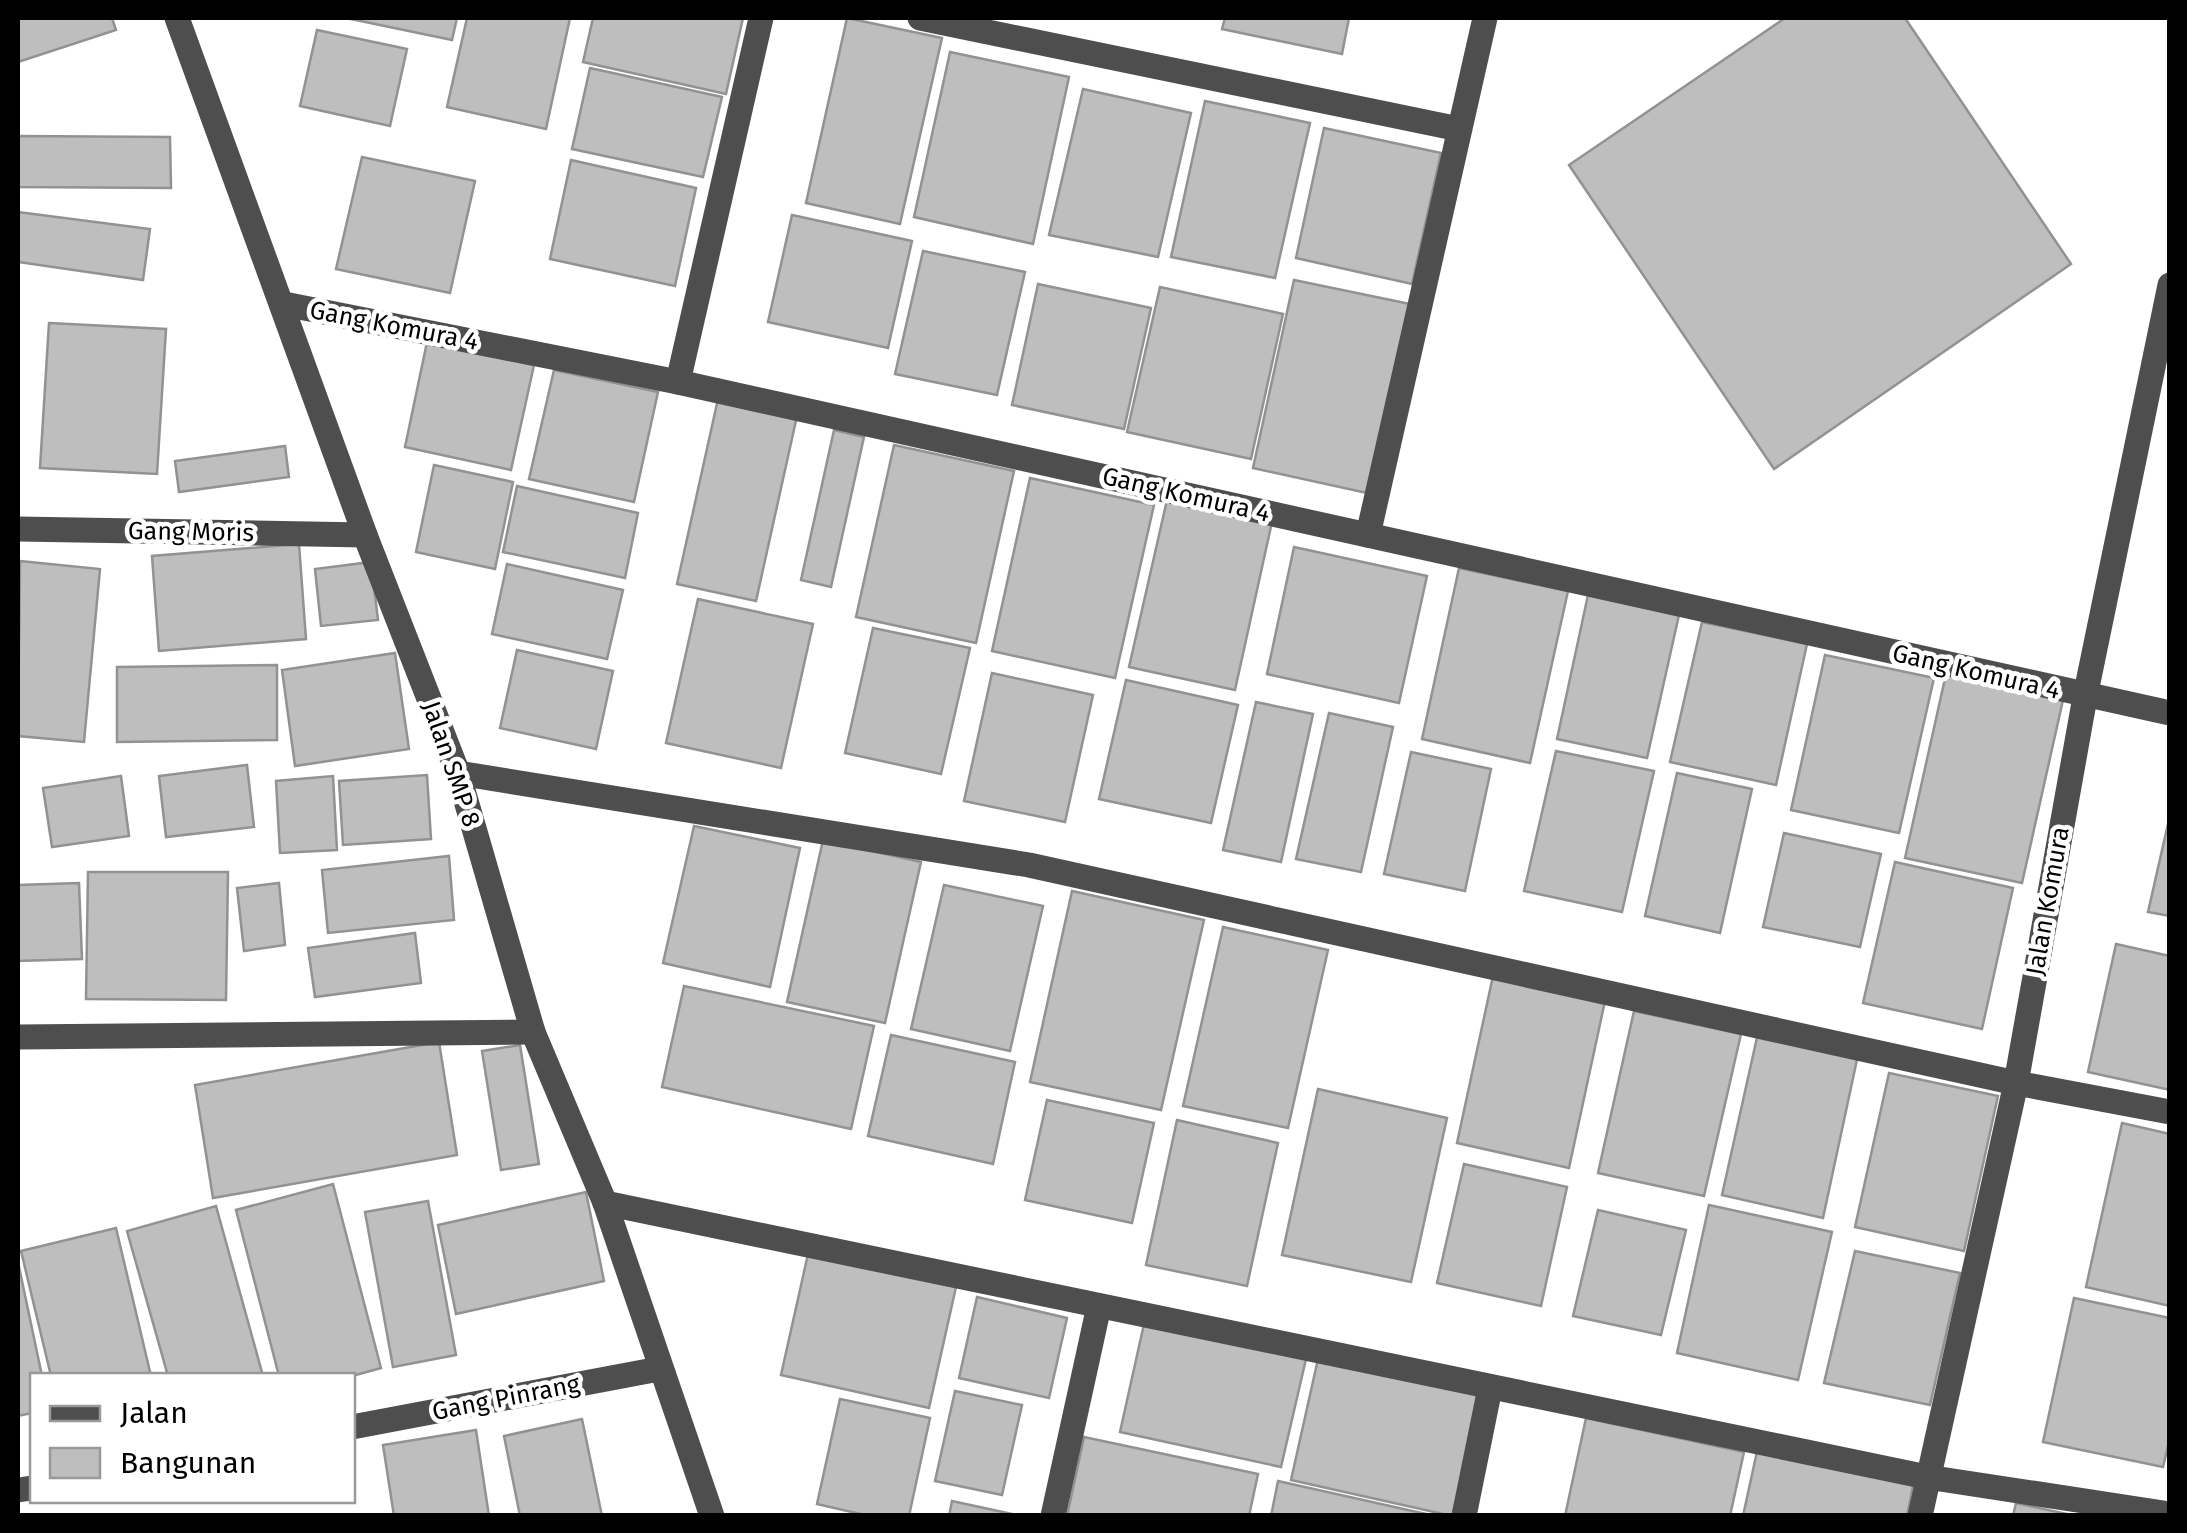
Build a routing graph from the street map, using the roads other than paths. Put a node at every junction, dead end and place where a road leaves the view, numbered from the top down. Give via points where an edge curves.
1 (177, 18) edge
2 (761, 18) edge
3 (920, 18) edge
4 (1485, 18) edge
5 (1459, 129) junction
6 (2168, 295) edge
7 (284, 304) junction
8 (678, 382) junction
9 (18, 529) edge
10 (365, 535) junction
11 (1368, 535) junction
12 (2085, 697) junction
13 (2170, 713) edge
14 (458, 774) junction
15 (533, 1032) junction
16 (18, 1037) edge
17 (2016, 1083) junction
18 (2170, 1112) edge
19 (604, 1203) junction
20 (1099, 1306) junction
21 (659, 1369) junction
22 (1490, 1388) junction
23 (355, 1426) edge
24 (1927, 1477) junction
25 (2170, 1514) edge
26 (712, 1516) edge
27 (1053, 1516) edge
28 (1464, 1516) edge
29 (1920, 1516) edge

1 - 7 street, Jalan SMP 8
2 - 8 street
3 - 5 street
4 - 5 street
5 - 11 street
6 - 12 street, Jalan Komura
7 - 8 street, Gang Komura 4
7 - 10 street, Jalan SMP 8
8 - 11 street, Gang Komura 4
9 - 10 street, Gang Moris
10 - 14 street, Jalan SMP 8
11 - 12 street, Gang Komura 4
12 - 13 street, Gang Komura 4
12 - 17 street, Jalan Komura
14 - 15 street, Jalan SMP 8
14 - 17 street via 1029,865
15 - 16 street
15 - 19 street, Jalan SMP 8
17 - 18 street
17 - 24 street, Jalan Komura
19 - 20 street
19 - 21 street, Jalan SMP 8
20 - 22 street
20 - 27 street
21 - 23 street, Gang Pinrang
21 - 26 street, Jalan SMP 8
22 - 24 street
22 - 28 street
24 - 25 street
24 - 29 street, Jalan Komura

